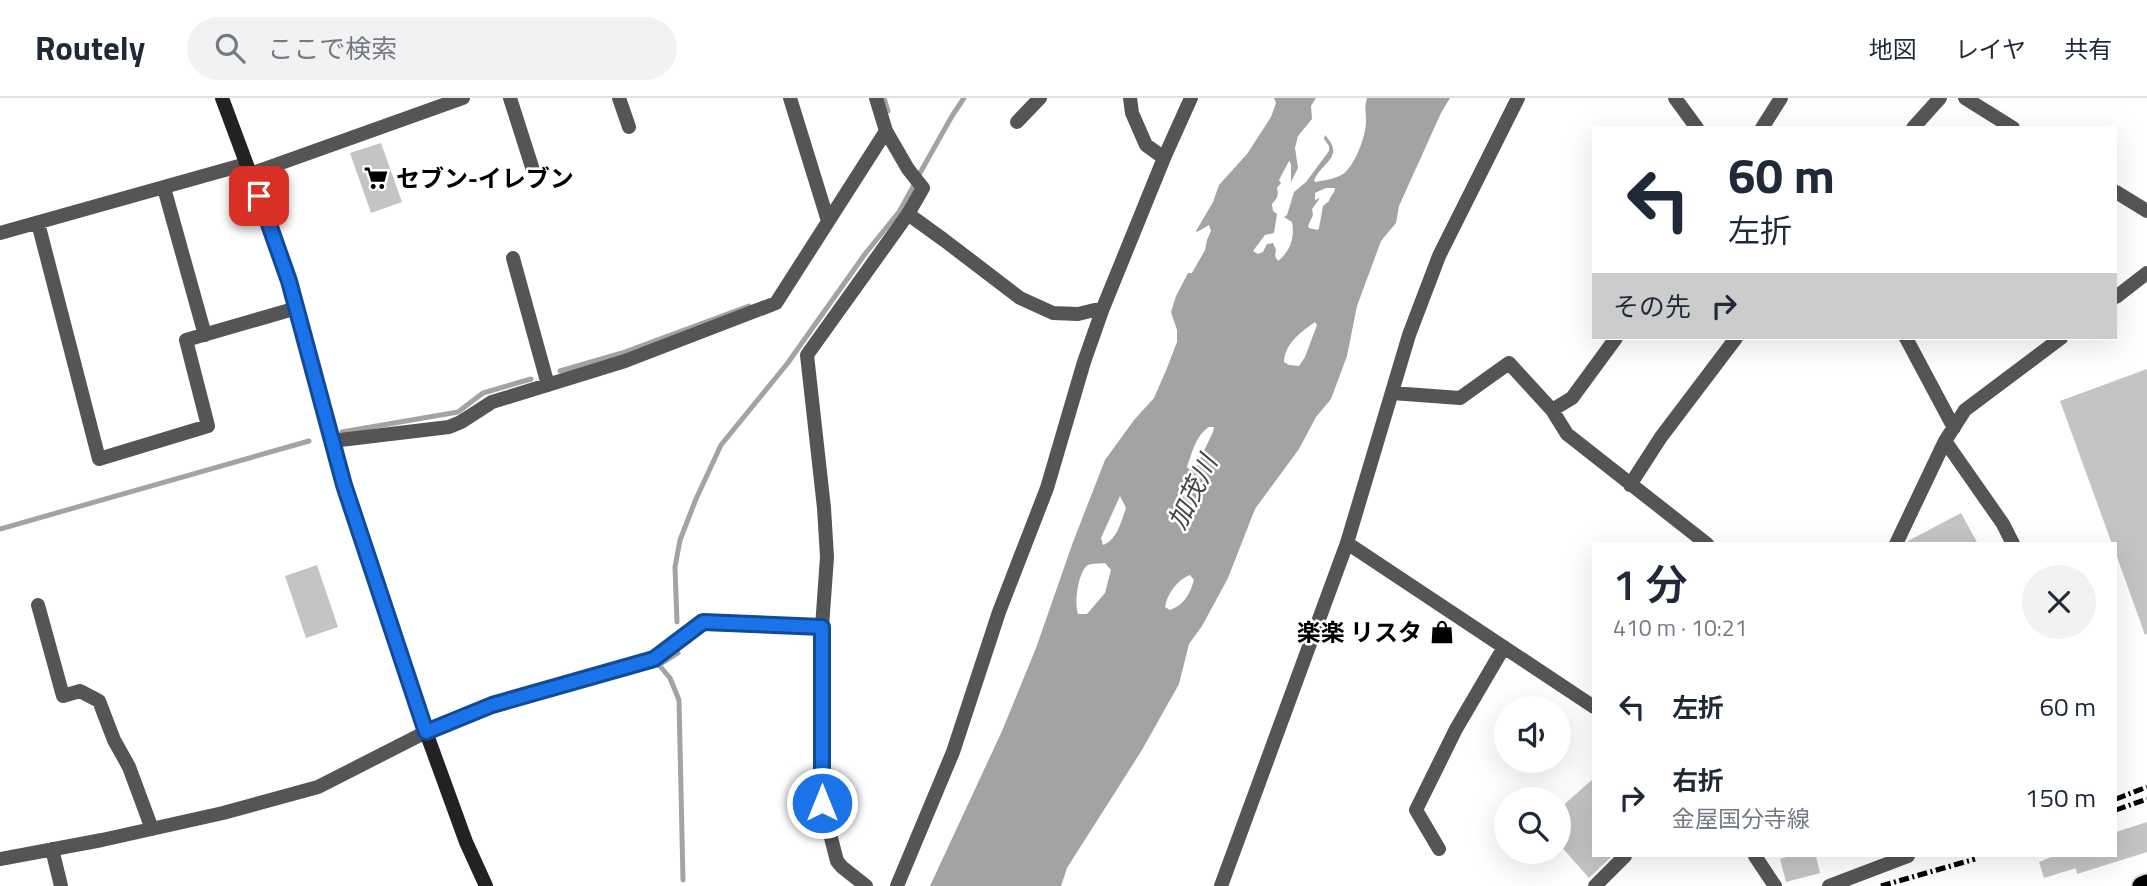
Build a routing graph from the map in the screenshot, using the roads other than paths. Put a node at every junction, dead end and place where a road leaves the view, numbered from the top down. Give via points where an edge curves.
1 (222, 98) edge
2 (463, 98) edge
3 (510, 98) edge
4 (619, 98) edge
5 (790, 98) edge
6 (876, 98) edge
7 (1040, 98) edge
8 (1130, 98) edge
9 (1191, 98) edge
10 (1518, 98) edge
11 (1675, 98) edge
12 (1781, 98) edge
13 (1940, 98) edge
14 (1965, 98) edge
15 (1017, 122) dead end
16 (1696, 126) edge
17 (1763, 126) edge
18 (1915, 126) edge
19 (2010, 126) edge
20 (628, 127) dead end
21 (886, 131) junction
22 (1164, 158) junction
23 (532, 167) dead end
24 (248, 169) junction
25 (164, 188) junction
26 (2117, 193) edge
27 (2147, 211) edge
28 (908, 214) junction
29 (828, 221) junction
30 (38, 222) junction
31 (0, 233) edge
32 (513, 258) dead end
33 (2147, 273) edge
34 (2117, 296) edge
35 (297, 308) junction
36 (1103, 308) junction
37 (205, 335) junction
38 (1615, 340) edge
39 (1734, 340) edge
40 (1907, 340) edge
41 (2058, 340) edge
42 (548, 384) junction
43 (1392, 393) junction
44 (1552, 410) junction
45 (1954, 428) junction
46 (332, 441) junction
47 (1945, 441) junction
48 (1630, 485) junction
49 (1704, 542) edge
50 (1897, 542) edge
51 (2012, 542) edge
52 (1347, 543) junction
53 (38, 605) dead end
54 (822, 627) junction
55 (1504, 647) junction
56 (1592, 706) edge
57 (426, 732) junction
58 (152, 829) junction
59 (52, 849) junction
60 (1439, 849) dead end
61 (1624, 857) edge
62 (1756, 857) edge
63 (1905, 857) edge
64 (0, 859) edge
65 (2147, 884) edge
66 (61, 886) edge
67 (486, 886) edge
68 (866, 886) edge
69 (897, 886) edge
70 (1221, 886) edge
71 (1595, 886) edge
72 (1775, 886) edge
73 (1829, 886) edge
74 (2142, 886) edge

1 - 24 main road
2 - 24 street
3 - 23 street
4 - 20 street
5 - 29 street
6 - 21 street
7 - 15 street
8 - 22 street via 1146,145
9 - 22 street
10 - 43 street via 1439,256
11 - 16 street
12 - 17 street
13 - 18 street
14 - 19 street
21 - 28 street via 923,188
21 - 29 street
22 - 36 street
24 - 25 street
24 - 35 main road
25 - 30 street
25 - 37 street
26 - 27 street
28 - 36 street via 1020,298 1053,313
28 - 54 street via 807,355 827,545
29 - 42 street via 776,303 625,361
30 - 31 street
30 - 37 street via 99,459 208,426 186,340
32 - 42 street
33 - 34 street
35 - 37 street
35 - 46 main road
36 - 69 street via 1047,488 999,612 953,752
38 - 44 street via 1572,398
39 - 48 street
40 - 45 street
41 - 45 street via 1965,410
42 - 46 street via 492,402 449,426
43 - 44 street via 1460,398 1509,363
43 - 52 street
44 - 48 street via 1567,434
45 - 47 street
46 - 57 main road
47 - 50 street
47 - 51 street
48 - 49 street
52 - 55 street
52 - 70 street
53 - 58 street via 64,696 80,691 99,701
54 - 57 street via 703,622 654,659 492,705
54 - 68 street via 822,803 837,861
55 - 56 street
55 - 60 street via 1416,810
57 - 58 street via 318,787
57 - 67 main road
58 - 59 street
59 - 64 street
59 - 66 street
61 - 71 street
62 - 72 street
63 - 73 street
65 - 74 highway

